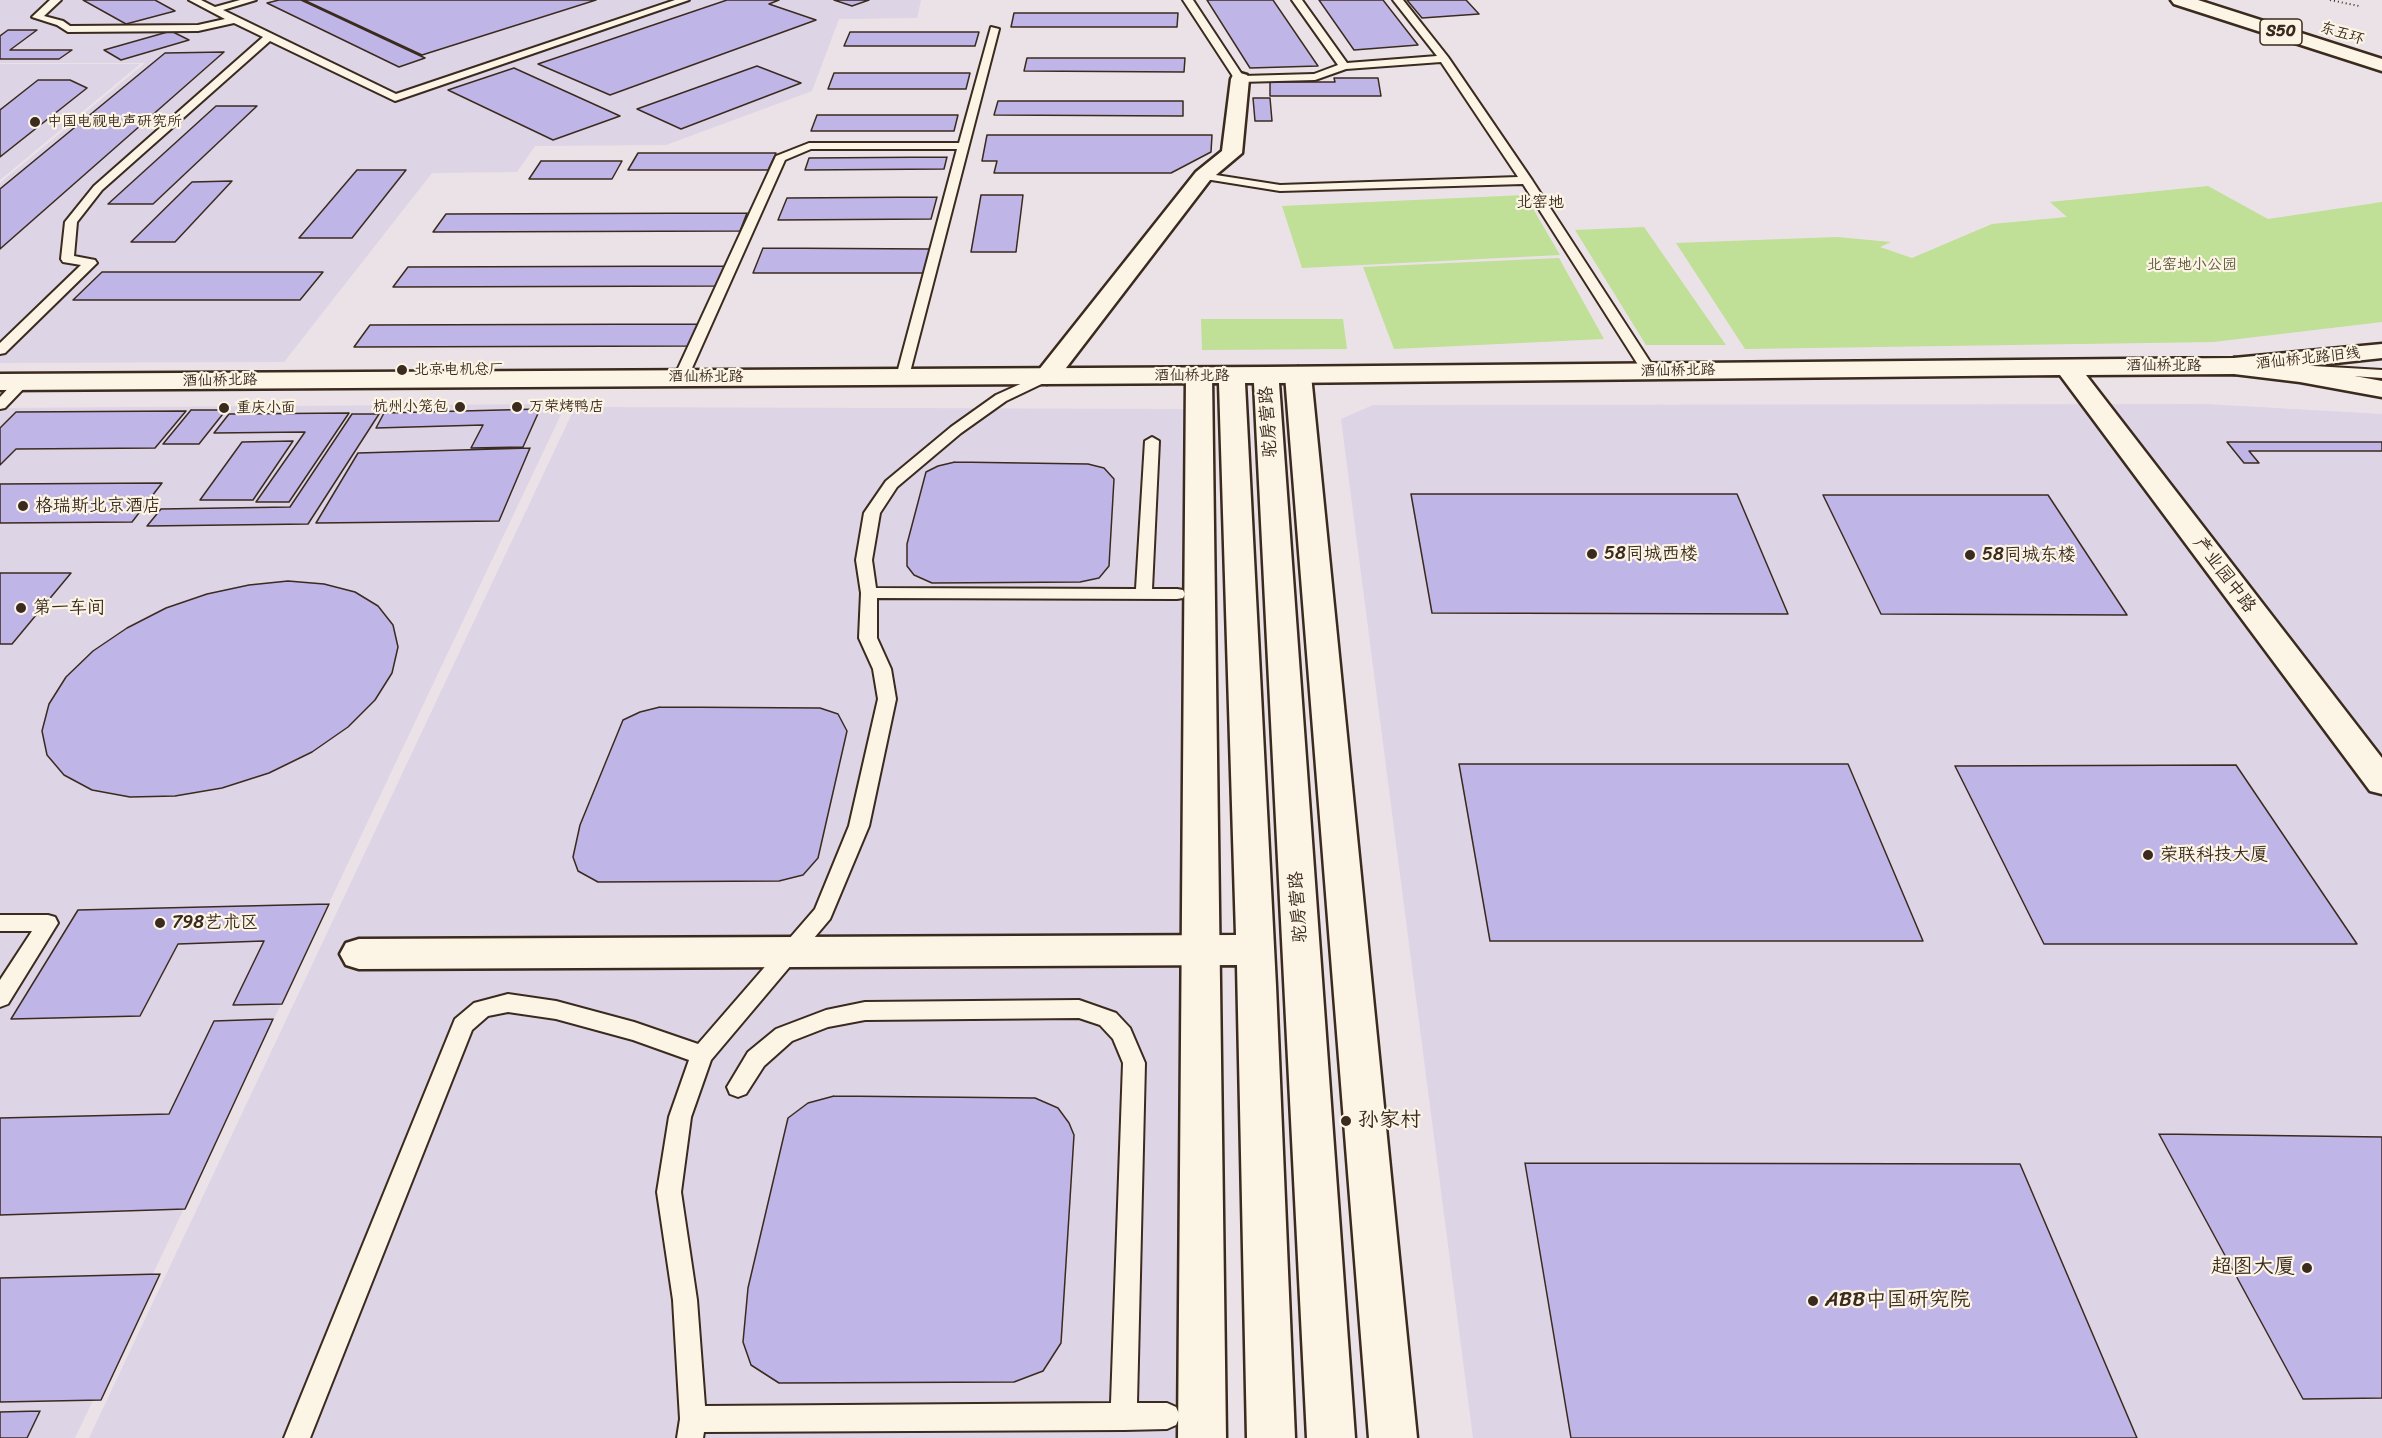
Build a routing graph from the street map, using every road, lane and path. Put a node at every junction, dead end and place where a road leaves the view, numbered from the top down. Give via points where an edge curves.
1 (56, 0) edge
2 (194, 0) edge
3 (251, 0) edge
4 (656, 0) edge
5 (684, 0) edge
6 (1188, 0) edge
7 (1297, 0) edge
8 (1398, 0) edge
9 (2180, 0) edge
10 (2234, 0) edge
11 (2330, 0) edge
12 (2359, 6) dead end
13 (214, 10) junction
14 (234, 20) junction
15 (2325, 28) dead end
16 (994, 29) dead end
17 (269, 37) junction
18 (1444, 59) junction
19 (505, 60) junction
20 (2382, 65) edge
21 (1344, 66) junction
22 (1240, 79) junction
23 (964, 146) junction
24 (1203, 176) junction
25 (1526, 180) junction
26 (0, 350) edge
27 (2382, 351) edge
28 (2234, 366) junction
29 (2067, 367) junction
30 (1649, 371) junction
31 (2382, 374) edge
32 (1249, 375) junction
33 (1047, 376) junction
34 (681, 377) junction
35 (903, 377) junction
36 (11, 382) edge
37 (2382, 389) edge
38 (0, 405) edge
39 (1152, 441) dead end
40 (869, 593) junction
41 (1144, 594) junction
42 (1177, 594) dead end
43 (2382, 782) edge
44 (0, 923) edge
45 (1255, 950) junction
46 (1201, 951) junction
47 (789, 953) junction
48 (359, 954) dead end
49 (0, 998) edge
50 (702, 1055) junction
51 (738, 1088) dead end
52 (1167, 1416) dead end
53 (1124, 1417) junction
54 (691, 1429) edge
55 (297, 1438) edge
56 (1202, 1438) edge
57 (1271, 1438) edge
58 (1331, 1438) edge
59 (1393, 1438) edge

1 - 14 lane via 37,17 68,29 198,28
2 - 13 lane
3 - 13 lane
4 - 19 lane via 501,51
5 - 19 lane
6 - 22 lane
7 - 21 lane
8 - 18 lane
9 - 20 main road, 东五环 / S50
10 - 15 main road, 东五环 / S50
11 - 12 path
13 - 14 lane
14 - 17 lane
16 - 23 lane
17 - 19 lane via 394,98
17 - 26 lane via 98,189 71,222 67,259 92,263
18 - 21 lane
18 - 25 lane
21 - 22 lane via 1315,77
22 - 24 main road via 1232,153
23 - 34 lane via 808,146 780,158
23 - 35 lane
24 - 25 lane via 1280,188
24 - 33 main road
25 - 30 lane
27 - 28 main road, 酒仙桥北路旧线
28 - 29 main road, 酒仙桥北路
28 - 31 lane
28 - 37 main road, 酒仙桥北路
29 - 30 main road, 酒仙桥北路
29 - 43 main road, 产业园中路
30 - 32 main road, 酒仙桥北路
32 - 33 main road, 酒仙桥北路
32 - 45 main road, 驼房营路
32 - 46 main road
32 - 58 main road, 驼房营路
32 - 59 main road
33 - 35 main road, 酒仙桥北路
33 - 40 lane via 1001,398 891,484 872,513 864,560
34 - 35 main road, 酒仙桥北路
34 - 36 main road, 酒仙桥北路
36 - 38 lane
39 - 41 lane
40 - 41 lane
40 - 47 lane via 868,638 882,669 887,699 862,814 823,913
41 - 42 lane
44 - 49 lane via 48,923
45 - 46 main road
45 - 57 main road, 驼房营路
46 - 47 main road
46 - 56 main road
47 - 48 main road
47 - 50 lane
50 - 54 lane via 680,1117 669,1192 685,1300
50 - 55 lane via 601,1022 508,1003 482,1009 463,1025
51 - 53 lane via 756,1059 784,1035 826,1019 865,1011 1079,1009 1108,1019 1122,1034 1134,1063
52 - 53 lane
53 - 54 lane

